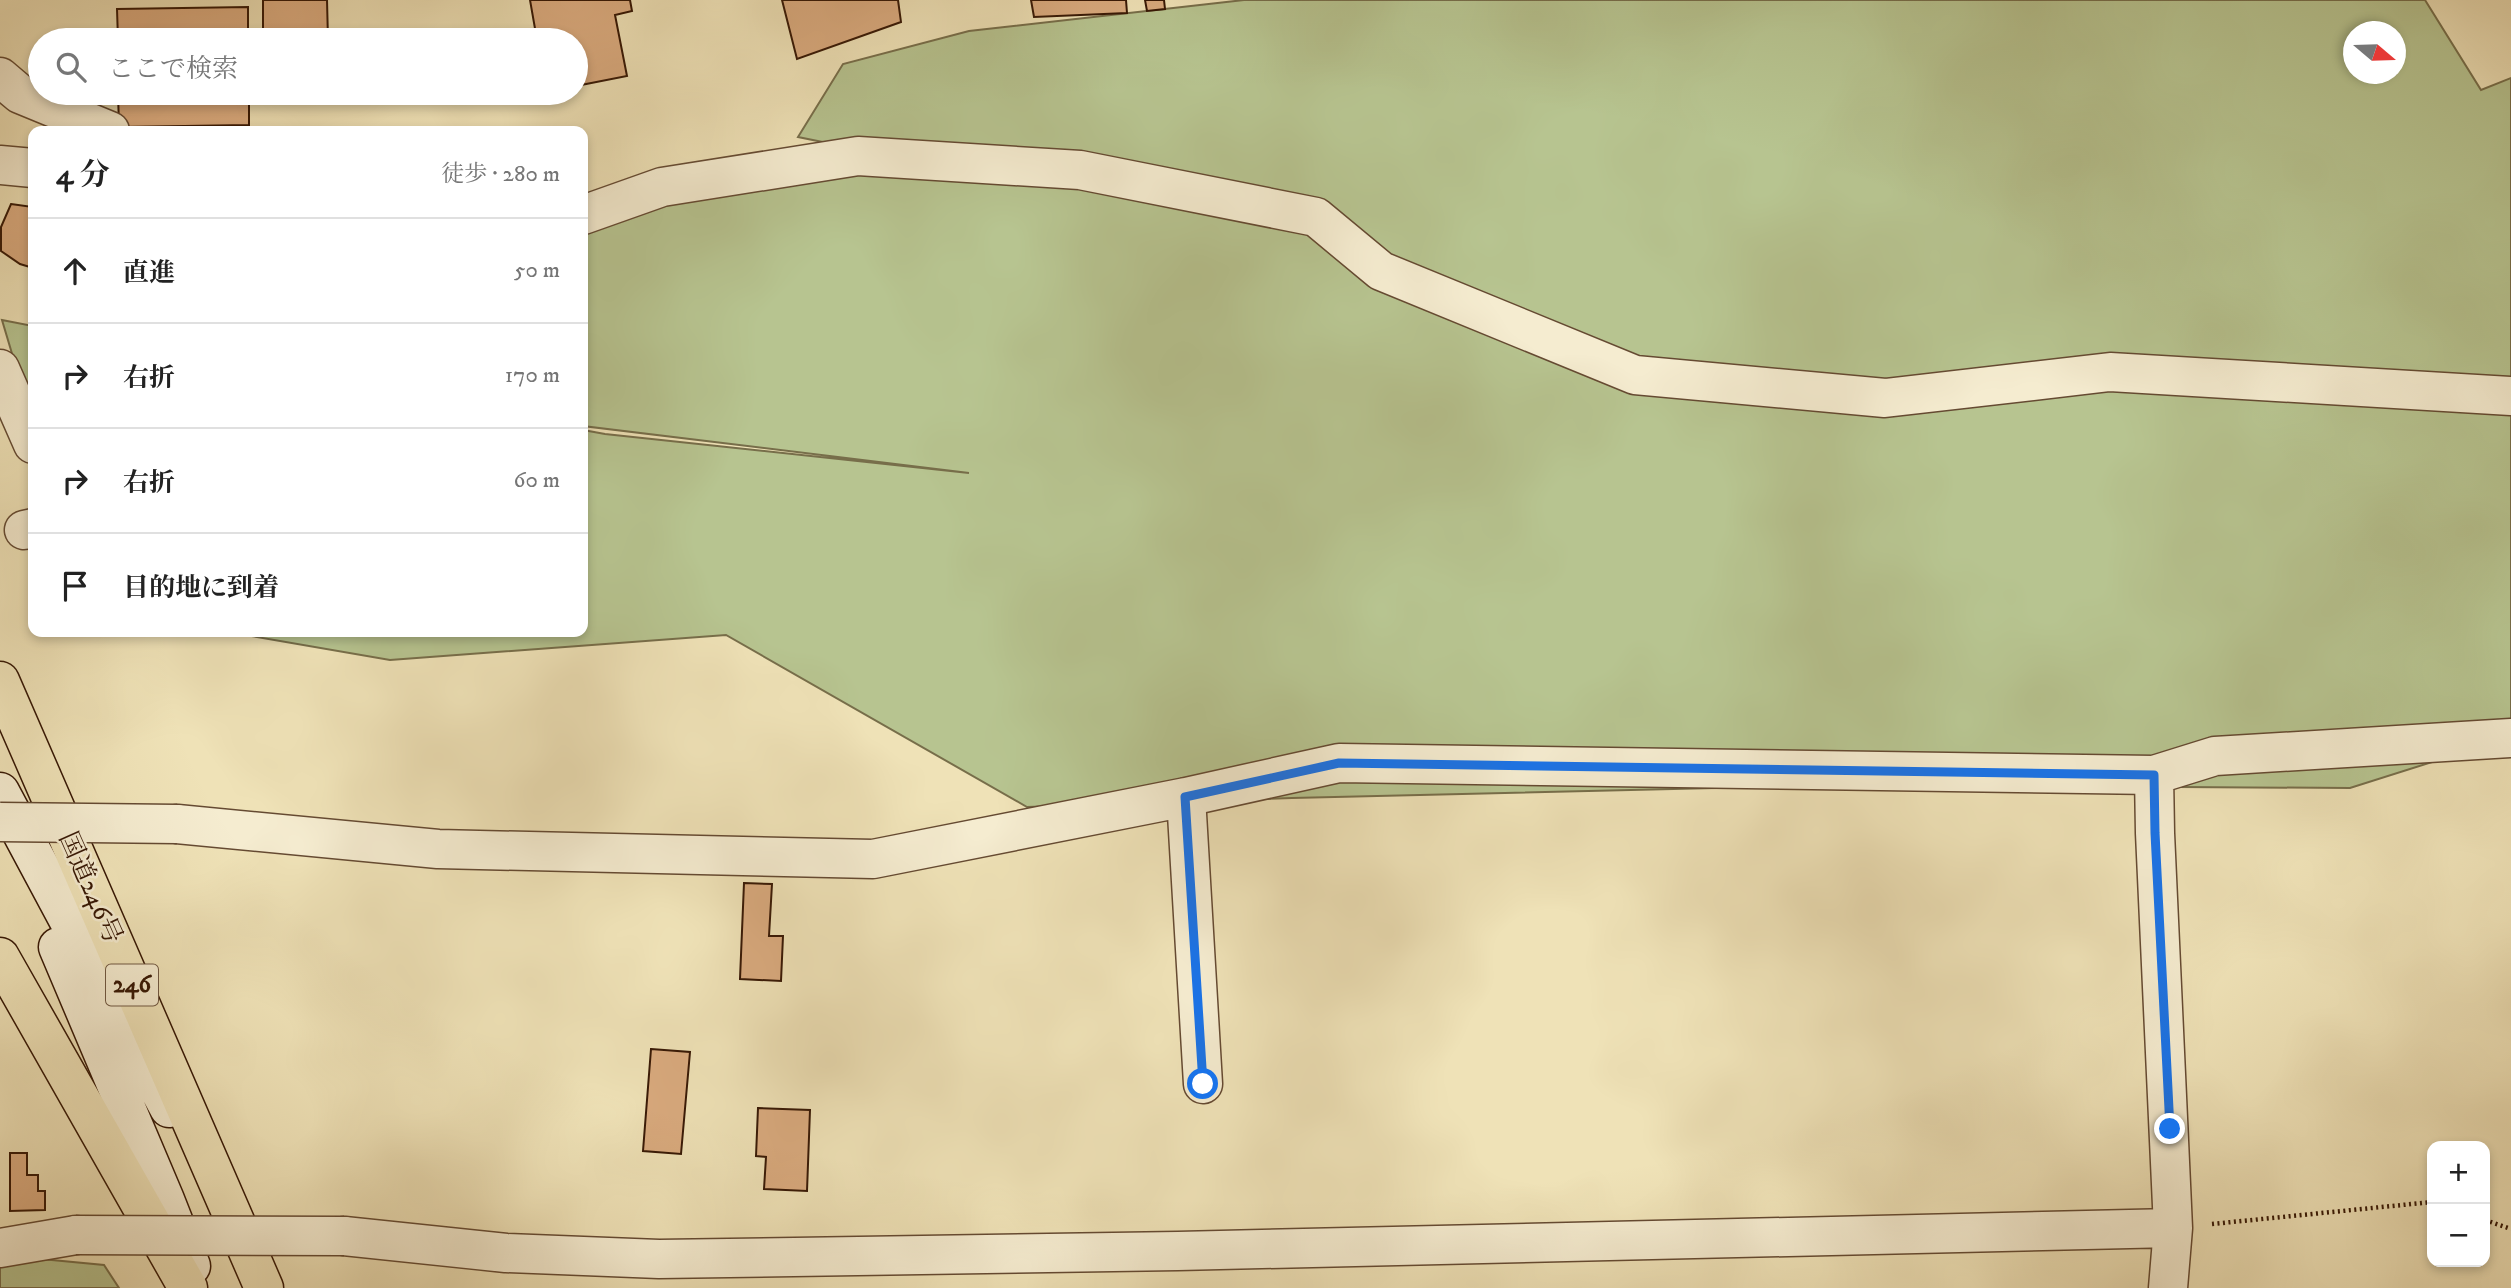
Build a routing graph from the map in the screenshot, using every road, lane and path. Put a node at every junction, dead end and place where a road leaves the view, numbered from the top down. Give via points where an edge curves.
1 (0, 77) edge
2 (28, 97) edge
3 (47, 105) edge
4 (98, 126) edge
5 (0, 165) edge
6 (28, 168) edge
7 (588, 213) edge
8 (0, 369) edge
9 (2511, 396) edge
10 (28, 433) edge
11 (0, 681) edge
12 (2511, 738) edge
13 (2154, 775) junction
14 (0, 792) edge
15 (1185, 797) junction
16 (0, 812) edge
17 (0, 822) edge
18 (0, 957) edge
19 (1203, 1084) dead end
20 (2427, 1203) edge
21 (2490, 1222) edge
22 (2173, 1228) junction
23 (2511, 1229) edge
24 (0, 1248) edge
25 (188, 1288) edge
26 (199, 1288) edge
27 (264, 1288) edge
28 (2168, 1288) edge

1 - 2 street
3 - 4 street
5 - 6 street
7 - 9 street via 662,187 858,156 1080,170 1315,217 1381,271 1635,374 1885,398 2110,372
8 - 10 street
11 - 27 highway, 国道246号 / 246
12 - 13 street via 2215,756
13 - 15 street via 1339,763
13 - 22 street
14 - 27 street
15 - 17 street, bridge via 873,859 438,849 177,824
15 - 19 street
16 - 26 street
18 - 25 highway
20 - 22 path
21 - 23 path
22 - 24 street, bridge via 659,1259 506,1253 344,1236 76,1235
22 - 28 street

